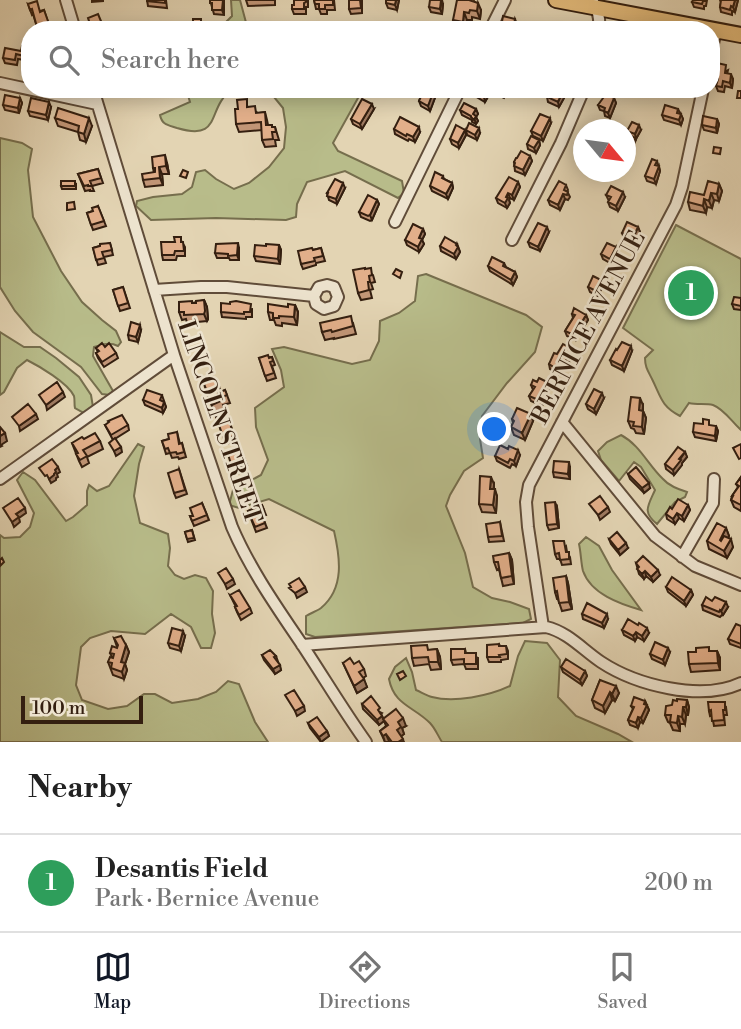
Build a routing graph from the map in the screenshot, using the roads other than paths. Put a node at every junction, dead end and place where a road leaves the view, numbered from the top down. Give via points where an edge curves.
1 (66, 0) edge
2 (505, 0) edge
3 (556, 0) edge
4 (594, 4) edge
5 (72, 21) edge
6 (494, 21) edge
7 (600, 21) edge
8 (674, 21) edge
9 (720, 31) edge
10 (741, 35) edge
11 (0, 83) edge
12 (21, 88) edge
13 (69, 98) edge
14 (95, 98) edge
15 (456, 98) edge
16 (580, 98) edge
17 (701, 98) edge
18 (97, 104) junction
19 (395, 222) dead end
20 (512, 240) dead end
21 (154, 290) junction
22 (314, 296) dead end
23 (174, 355) junction
24 (562, 422) junction
25 (0, 479) edge
26 (714, 479) dead end
27 (682, 557) junction
28 (741, 585) edge
29 (543, 627) junction
30 (302, 645) junction
31 (741, 683) edge
32 (366, 742) edge

1 - 5 street
2 - 6 street
3 - 4 main road
4 - 7 street
4 - 8 main road
9 - 10 main road
11 - 12 street
13 - 18 street
14 - 18 street, LINCOLN STREET
15 - 19 street
16 - 20 street
17 - 24 street, BERNICE AVENUE via 675,208
18 - 21 street, LINCOLN STREET
21 - 22 street via 227,287
21 - 23 street, LINCOLN STREET
23 - 25 street
23 - 30 street, LINCOLN STREET via 237,539
24 - 27 street via 651,531
24 - 29 street, BERNICE AVENUE via 531,479 527,496
26 - 27 street via 713,503
27 - 28 street
29 - 30 street
29 - 31 street via 557,630 606,665 644,683 689,690 723,689
30 - 32 street, LINCOLN STREET

